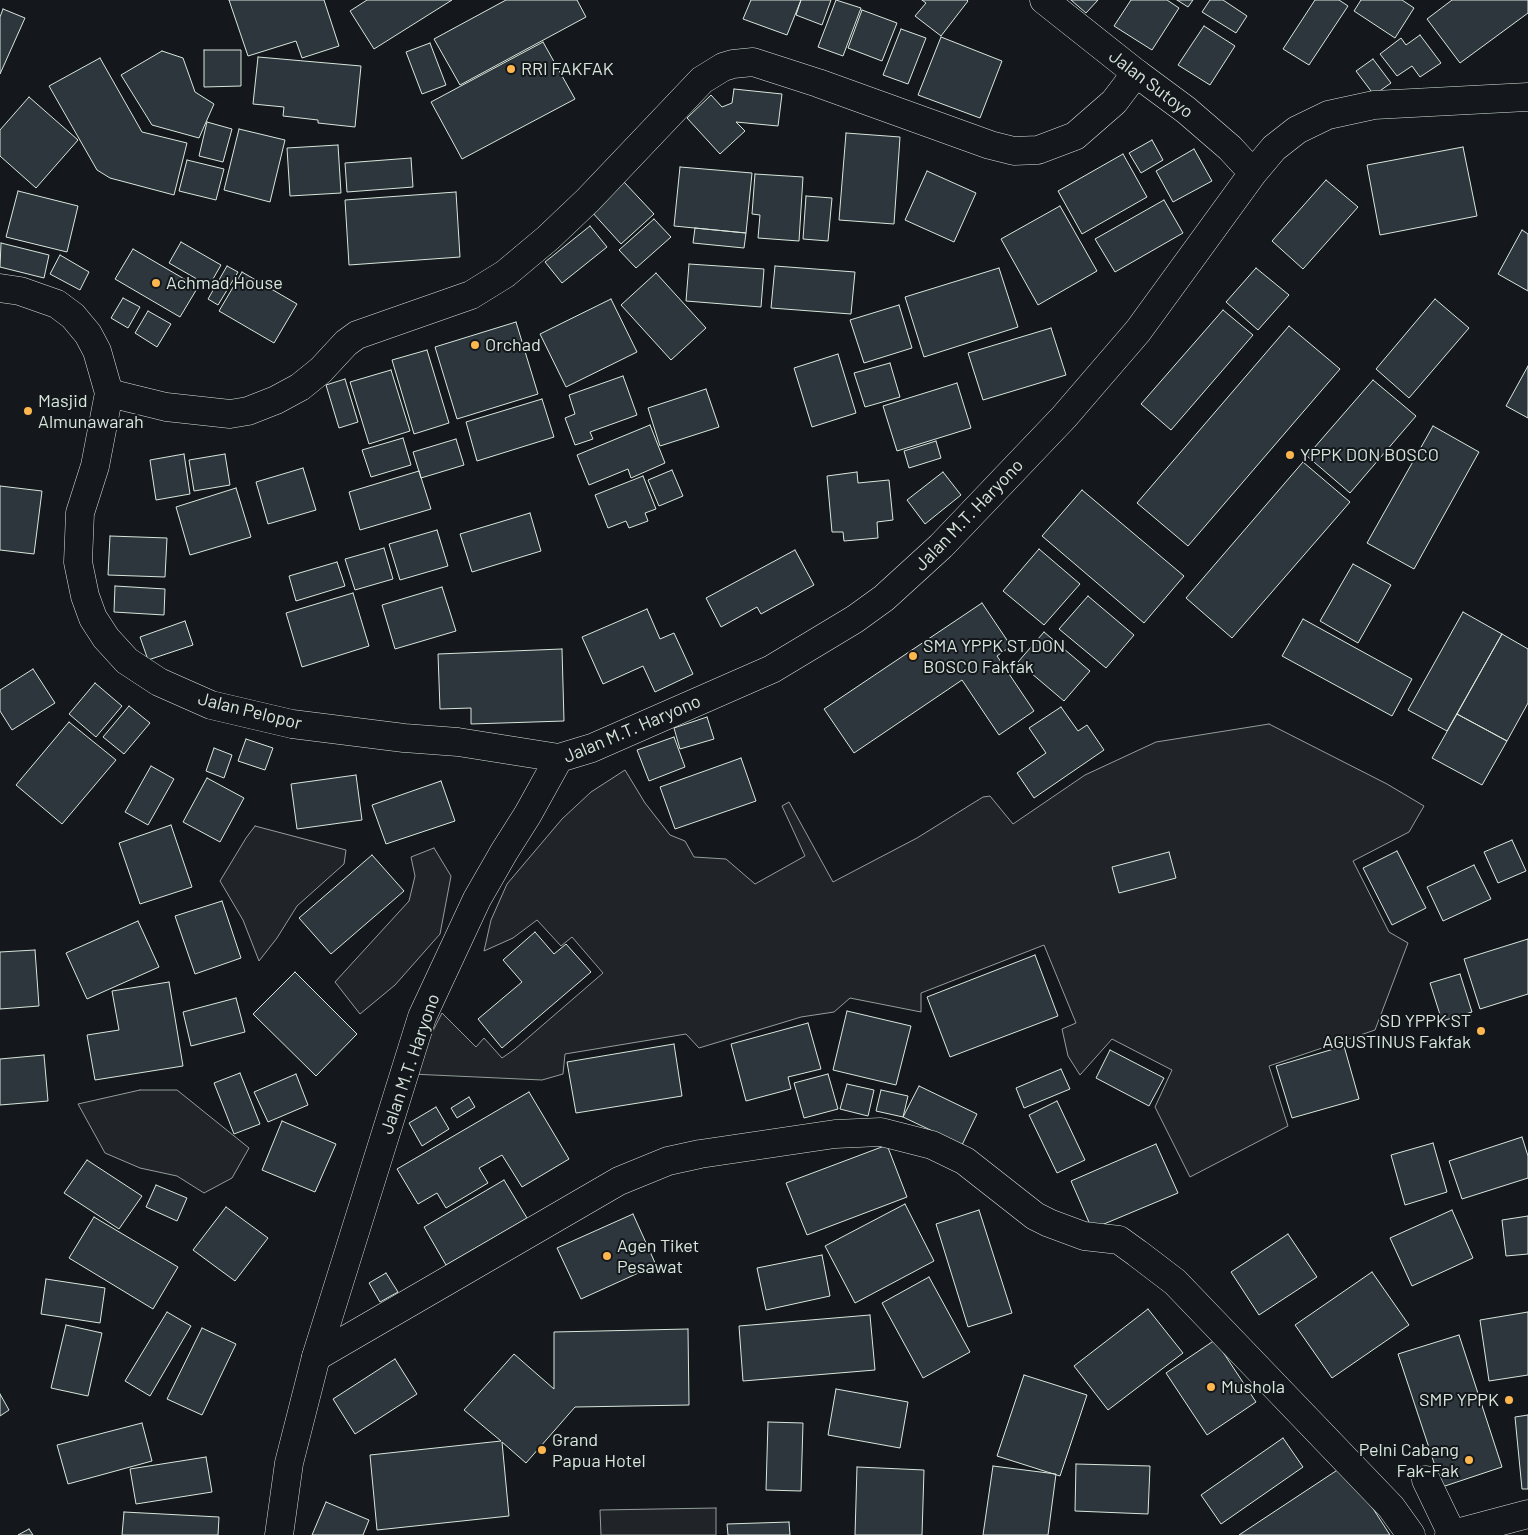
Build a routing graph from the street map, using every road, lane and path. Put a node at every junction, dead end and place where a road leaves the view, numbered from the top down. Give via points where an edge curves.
1 (1044, 0) edge
2 (1136, 74) junction
3 (1528, 97) edge
4 (1253, 173) junction
5 (0, 288) edge
6 (109, 393) junction
7 (559, 758) junction
8 (316, 1357) junction
9 (1426, 1480) dead end
10 (1528, 1514) edge
11 (1450, 1534) edge
12 (279, 1535) edge
13 (1412, 1535) edge

1 - 2 main road, Jalan Sutoyo
2 - 4 main road, Jalan Sutoyo via 1186,110
2 - 6 main road via 1114,102 1076,136 1038,150 1014,151 753,62 722,66 702,80 588,200 505,274 471,295 357,335 300,387 276,400 230,414 166,407
3 - 4 main road, Jalan M.T. Haryono via 1374,105 1328,115 1297,130 1274,148
4 - 7 main road, Jalan M.T. Haryono via 1138,330 1064,417 941,546 884,598 855,620 772,669 592,748
5 - 6 main road, Jalan Pelopor via 20,290 57,304 73,316 97,351
6 - 7 main road, Jalan Pelopor via 95,466 80,514 78,562 93,618 126,661 159,682 211,705 292,724 458,742
7 - 8 main road, Jalan M.T. Haryono via 477,899 422,1017
8 - 12 main road, Jalan M.T. Haryono via 289,1463
8 - 13 main road via 619,1182 668,1161 835,1134 880,1132 932,1145 965,1161 1035,1216 1084,1236 1119,1240 1152,1264 1175,1282 1391,1506
9 - 11 main road
10 - 11 main road

